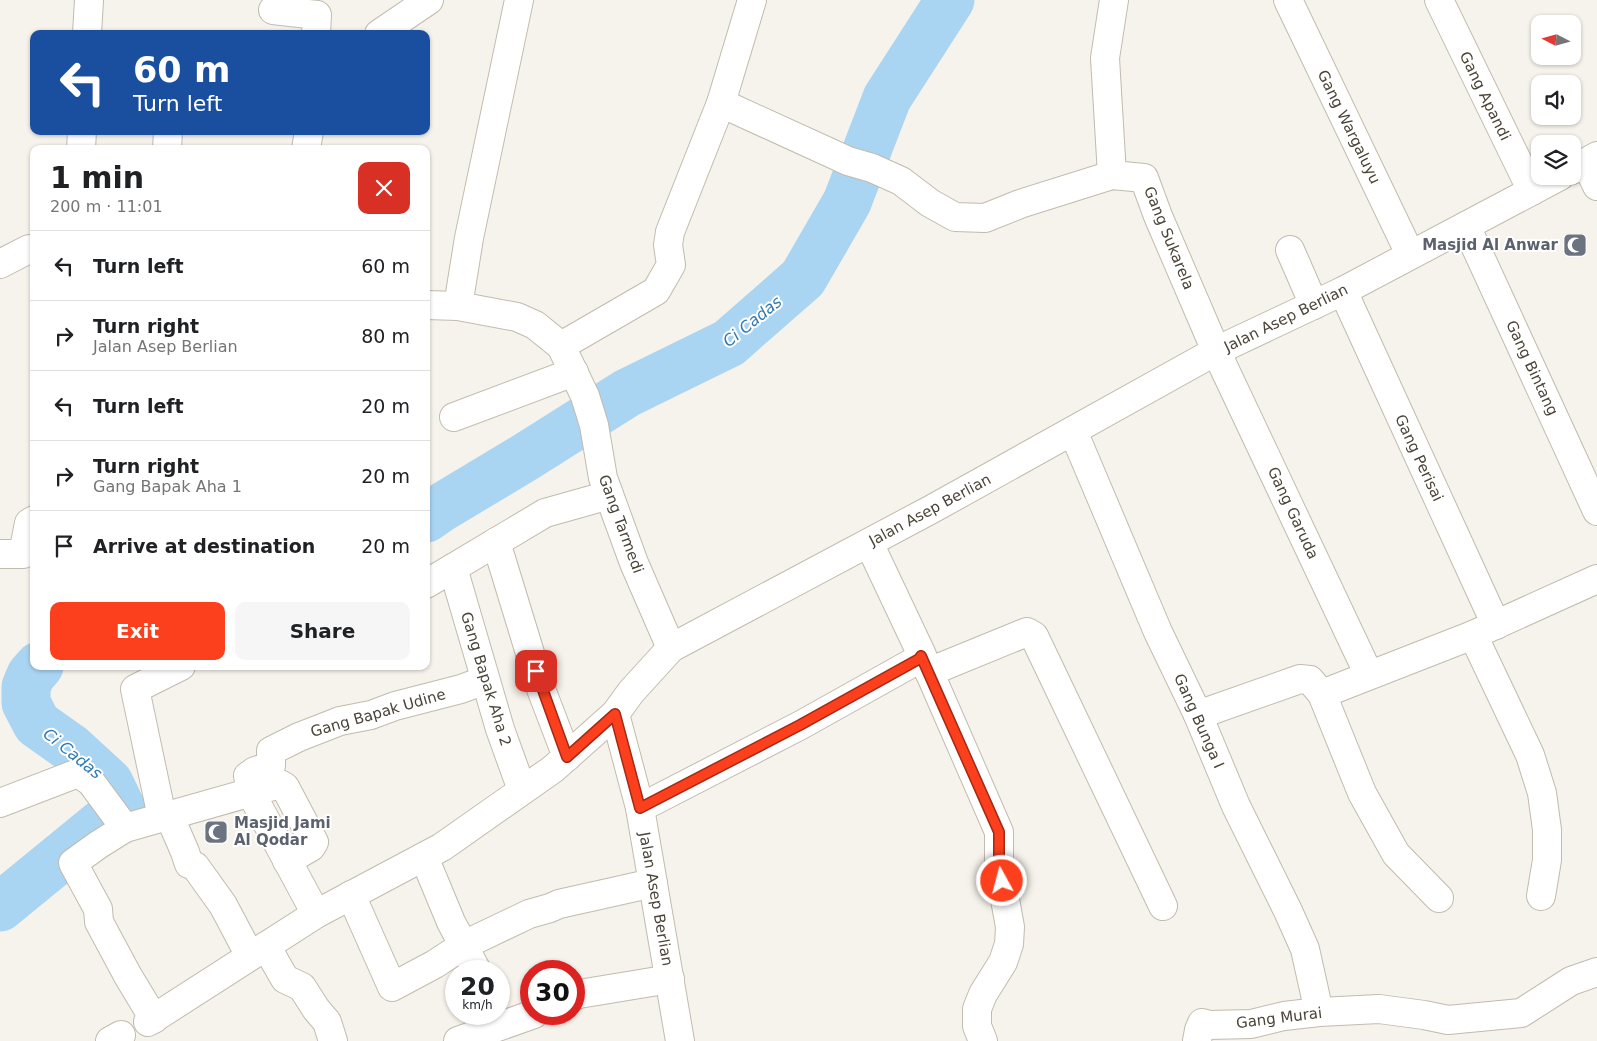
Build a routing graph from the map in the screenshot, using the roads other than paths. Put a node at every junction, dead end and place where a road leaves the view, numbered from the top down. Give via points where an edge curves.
1 (89, 0) edge
2 (430, 0) edge
3 (519, 0) edge
4 (752, 0) edge
5 (1114, 0) edge
6 (1288, 0) edge
7 (1439, 0) edge
8 (273, 10) dead end
9 (317, 16) edge
10 (88, 30) edge
11 (385, 30) edge
12 (721, 103) junction
13 (1112, 175) junction
14 (1543, 185) edge
15 (1532, 191) junction
16 (1466, 226) junction
17 (30, 249) edge
18 (1290, 250) dead end
19 (1410, 254) junction
20 (0, 264) edge
21 (1343, 290) junction
22 (430, 305) edge
23 (1314, 305) junction
24 (458, 306) junction
25 (561, 346) junction
26 (1216, 351) junction
27 (579, 384) junction
28 (454, 417) dead end
29 (1073, 432) junction
30 (609, 495) junction
31 (1597, 511) edge
32 (30, 522) edge
33 (496, 542) junction
34 (869, 542) junction
35 (0, 554) edge
36 (453, 568) junction
37 (1597, 579) edge
38 (430, 582) edge
39 (1484, 630) junction
40 (671, 648) junction
41 (925, 664) junction
42 (174, 670) edge
43 (1369, 675) junction
44 (485, 680) junction
45 (1322, 694) junction
46 (615, 714) junction
47 (1198, 715) junction
48 (567, 757) junction
49 (522, 790) junction
50 (251, 793) junction
51 (0, 803) edge
52 (640, 808) junction
53 (165, 816) junction
54 (118, 817) junction
55 (424, 857) junction
56 (653, 883) junction
57 (351, 895) junction
58 (1541, 896) dead end
59 (1439, 898) dead end
60 (1163, 906) dead end
61 (316, 914) junction
62 (464, 945) junction
63 (258, 951) junction
64 (472, 960) edge
65 (1597, 972) edge
66 (670, 979) junction
67 (585, 993) edge
68 (1332, 1011) junction
69 (515, 1023) edge
70 (333, 1041) edge
71 (458, 1041) edge
72 (680, 1041) edge
73 (983, 1041) edge
74 (1197, 1041) edge

1 - 10 street
2 - 11 street
3 - 24 street via 469,238
4 - 12 street
5 - 13 street via 1105,58
6 - 19 street, Gang Wargaluyu
7 - 15 street, Gang Apandi
8 - 9 street
12 - 13 street via 901,181 954,217 985,218
12 - 25 street via 670,232 671,265 656,291
13 - 26 street, Gang Sukarela via 1144,178
14 - 15 street, Jalan Asep Berlian
15 - 16 street, Jalan Asep Berlian
16 - 19 street, Jalan Asep Berlian
16 - 31 street, Gang Bintang
17 - 20 street
18 - 23 street
19 - 21 street, Jalan Asep Berlian
21 - 23 street, Jalan Asep Berlian
21 - 39 street, Gang Perisai
22 - 24 street
23 - 26 street, Jalan Asep Berlian
24 - 25 street via 517,317 535,325
25 - 27 street, Gang Tarmedi
26 - 29 street, Jalan Asep Berlian
26 - 43 street, Gang Garuda
27 - 28 street
27 - 30 street, Gang Tarmedi via 594,425
29 - 34 street, Jalan Asep Berlian
29 - 47 street, Gang Bunga I via 1158,632
30 - 33 street via 545,513
30 - 40 street, Gang Tarmedi
32 - 35 street via 22,554
33 - 36 street
33 - 48 street via 541,689
34 - 40 street, Jalan Asep Berlian
34 - 41 street
36 - 38 street
36 - 44 street, Gang Bapak Aha 2
37 - 39 street
39 - 43 street
39 - 58 street, Gang Perisai via 1542,793 1547,860
40 - 46 street, Jalan Asep Berlian
41 - 52 street via 919,659
41 - 60 street via 1027,632 1034,636
41 - 73 street via 999,832 999,866 1010,927 1009,944 1003,962 977,1009 976,1026
42 - 53 street via 135,689
43 - 45 street
44 - 49 street, Gang Bapak Aha 2
44 - 50 street, Gang Bapak Udine via 371,715 340,721 299,737 271,751 271,766 248,776
45 - 47 street via 1310,680 1300,679
45 - 59 street via 1366,801 1396,854
46 - 48 street
46 - 52 street, Jalan Asep Berlian
47 - 68 street, Gang Bunga I via 1236,806 1288,911
48 - 49 street
49 - 55 street
50 - 53 street
50 - 61 street
51 - 54 street via 78,773 91,782
52 - 56 street, Jalan Asep Berlian
53 - 54 street
53 - 63 street via 189,864 195,866
54 - 63 street via 98,845 73,863 98,909 99,922 151,1020
55 - 57 street
55 - 62 street
56 - 62 street via 528,914
56 - 66 street, Jalan Asep Berlian
57 - 61 street
57 - 62 street via 392,987
61 - 63 street
62 - 64 street
63 - 70 street via 285,979 302,986 328,1022
65 - 68 street via 1570,981 1521,1013 1448,1020 1379,1009
66 - 67 street
66 - 72 street, Jalan Asep Berlian
68 - 74 street, Gang Murai via 1284,1016 1251,1024 1202,1023
69 - 71 street

